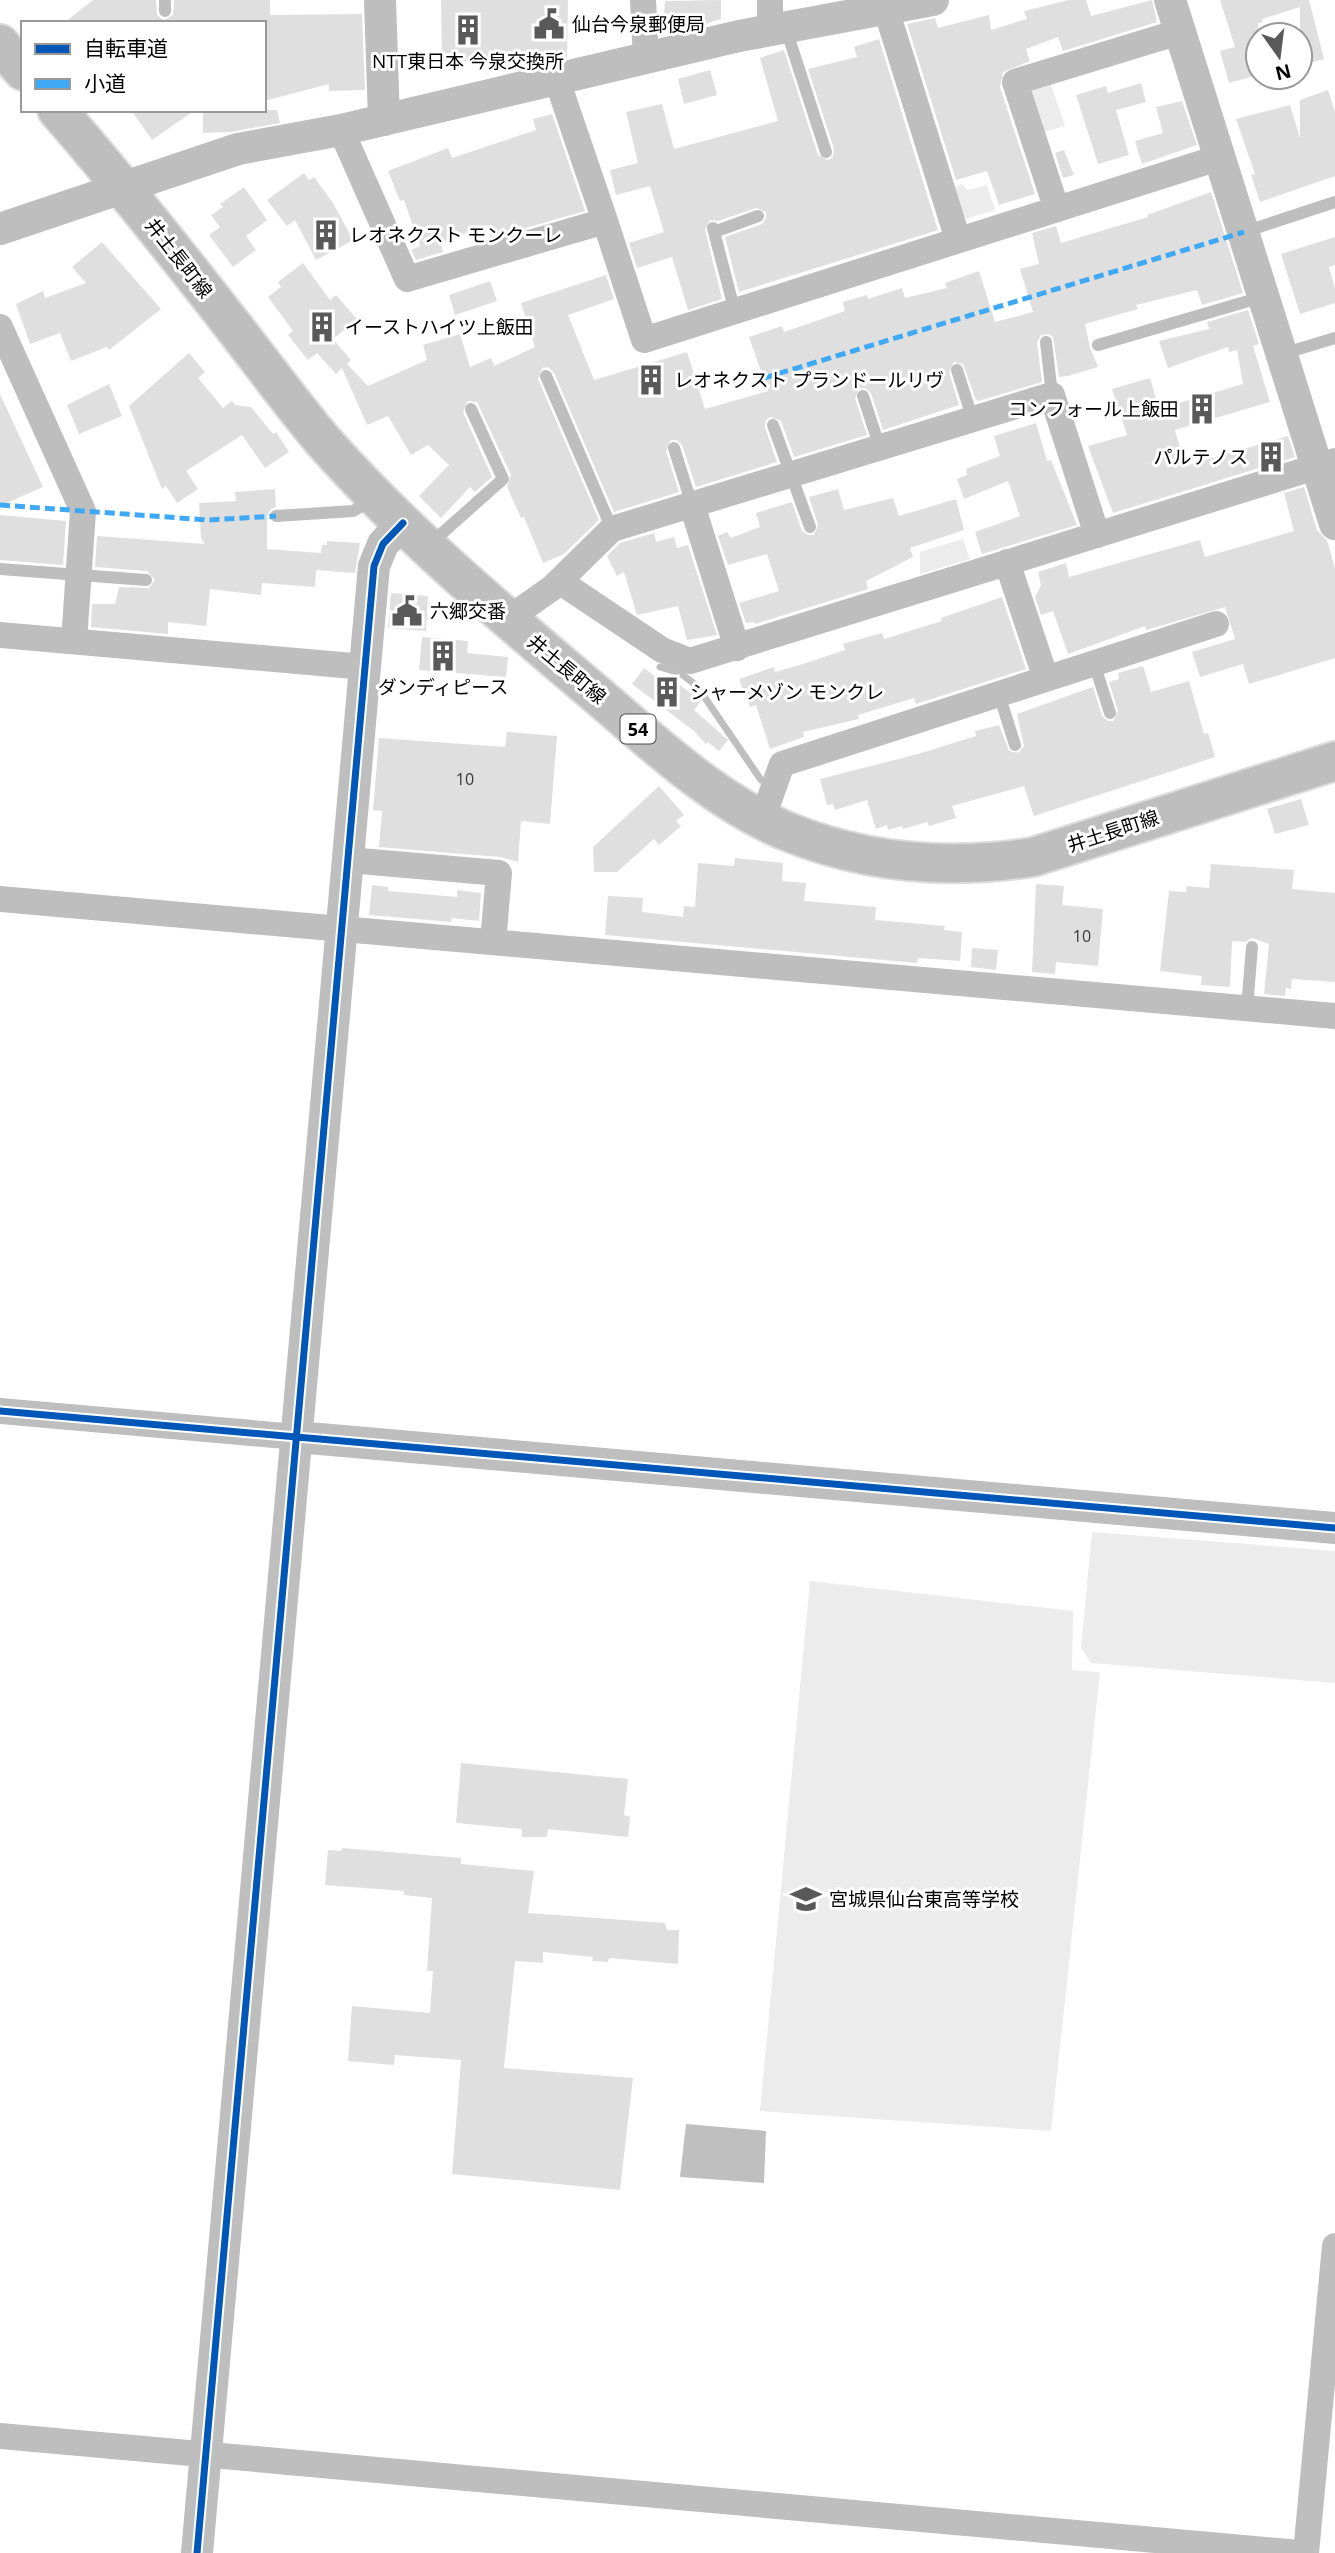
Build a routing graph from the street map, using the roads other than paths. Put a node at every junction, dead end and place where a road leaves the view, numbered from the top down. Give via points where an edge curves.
1 (380, 0) edge
2 (643, 0) edge
3 (933, 0) edge
4 (1170, 0) edge
5 (886, 9) junction
6 (775, 19) edge
7 (1180, 32) junction
8 (0, 44) edge
9 (646, 59) junction
10 (21, 69) edge
11 (557, 80) junction
12 (59, 112) edge
13 (384, 120) junction
14 (341, 130) junction
15 (826, 152) dead end
16 (1221, 157) junction
17 (124, 188) junction
18 (1335, 202) edge
19 (1056, 207) junction
20 (758, 216) dead end
21 (605, 222) junction
22 (0, 229) edge
23 (1244, 232) junction
24 (958, 240) junction
25 (1264, 296) junction
26 (735, 312) junction
27 (0, 327) edge
28 (1335, 338) edge
29 (1046, 342) dead end
30 (1098, 345) dead end
31 (1282, 354) junction
32 (957, 370) dead end
33 (546, 376) dead end
34 (1052, 395) junction
35 (863, 396) dead end
36 (471, 409) dead end
37 (973, 420) junction
38 (773, 425) dead end
39 (674, 448) dead end
40 (880, 448) junction
41 (1326, 464) edge
42 (792, 475) junction
43 (692, 505) junction
44 (276, 516) dead end
45 (402, 522) junction
46 (1335, 524) edge
47 (810, 527) dead end
48 (612, 529) junction
49 (1097, 536) junction
50 (1007, 562) junction
51 (0, 569) edge
52 (79, 575) junction
53 (146, 580) dead end
54 (559, 581) junction
55 (508, 620) junction
56 (1216, 624) dead end
57 (0, 635) edge
58 (74, 641) junction
59 (737, 648) junction
60 (1094, 663) junction
61 (365, 667) junction
62 (1046, 679) junction
63 (999, 694) junction
64 (1110, 713) dead end
65 (1016, 745) dead end
66 (1335, 761) edge
67 (762, 820) junction
68 (348, 860) junction
69 (0, 899) edge
70 (342, 929) junction
71 (493, 942) junction
72 (1252, 947) dead end
73 (1247, 1008) junction
74 (1335, 1016) edge
75 (0, 1411) edge
76 (297, 1437) junction
77 (1335, 1528) edge
78 (1335, 2246) edge
79 (0, 2436) edge
80 (206, 2454) junction
81 (197, 2553) edge
82 (1299, 2553) edge
83 (1306, 2553) edge

1 - 13 street
2 - 9 street
3 - 5 street
4 - 7 street
5 - 6 street
5 - 24 street
6 - 9 street
6 - 15 lane
7 - 16 street
7 - 19 street via 1015,82
8 - 10 main road
9 - 11 street
11 - 13 street
11 - 21 street
12 - 17 main road, 井土長町線 / 54
13 - 14 street
14 - 17 street via 239,149
14 - 21 street via 407,279
16 - 19 street
16 - 23 street
17 - 22 street
17 - 45 main road, 井土長町線 / 54 via 323,440
18 - 23 lane
19 - 24 street
20 - 26 lane via 713,230
21 - 26 street via 644,340
23 - 25 street
24 - 26 street
25 - 30 lane
25 - 31 street
27 - 52 street via 83,511
28 - 31 lane
29 - 34 lane
31 - 41 street
32 - 37 lane
33 - 48 lane
34 - 37 street
34 - 49 street
35 - 40 lane
36 - 45 lane via 503,479
37 - 40 street
38 - 42 lane
39 - 43 lane
40 - 42 street
41 - 46 street
41 - 49 street
42 - 43 street
42 - 47 lane
43 - 48 street
43 - 59 street
44 - 45 lane via 353,512
45 - 55 main road, 井土長町線 / 54
45 - 61 street via 383,544 374,566
48 - 54 street
49 - 50 street
50 - 59 street
50 - 62 street
51 - 52 lane
52 - 53 lane
52 - 58 street
54 - 55 street
54 - 59 street via 662,650 690,661
55 - 67 main road, 井土長町線 / 54 via 691,772
56 - 60 street
57 - 58 street
58 - 61 street
60 - 62 street
60 - 64 lane
61 - 68 street
62 - 63 street
63 - 65 lane
63 - 67 street via 782,764
66 - 67 main road, 井土長町線 / 54 via 1033,857 996,863 933,865 860,855
68 - 70 street
68 - 71 street via 499,873
69 - 70 street
70 - 71 street
70 - 76 street
71 - 73 street
72 - 73 lane
73 - 74 street
75 - 76 street
76 - 77 street
76 - 80 street
78 - 83 street
79 - 80 street
80 - 81 street
80 - 82 street

